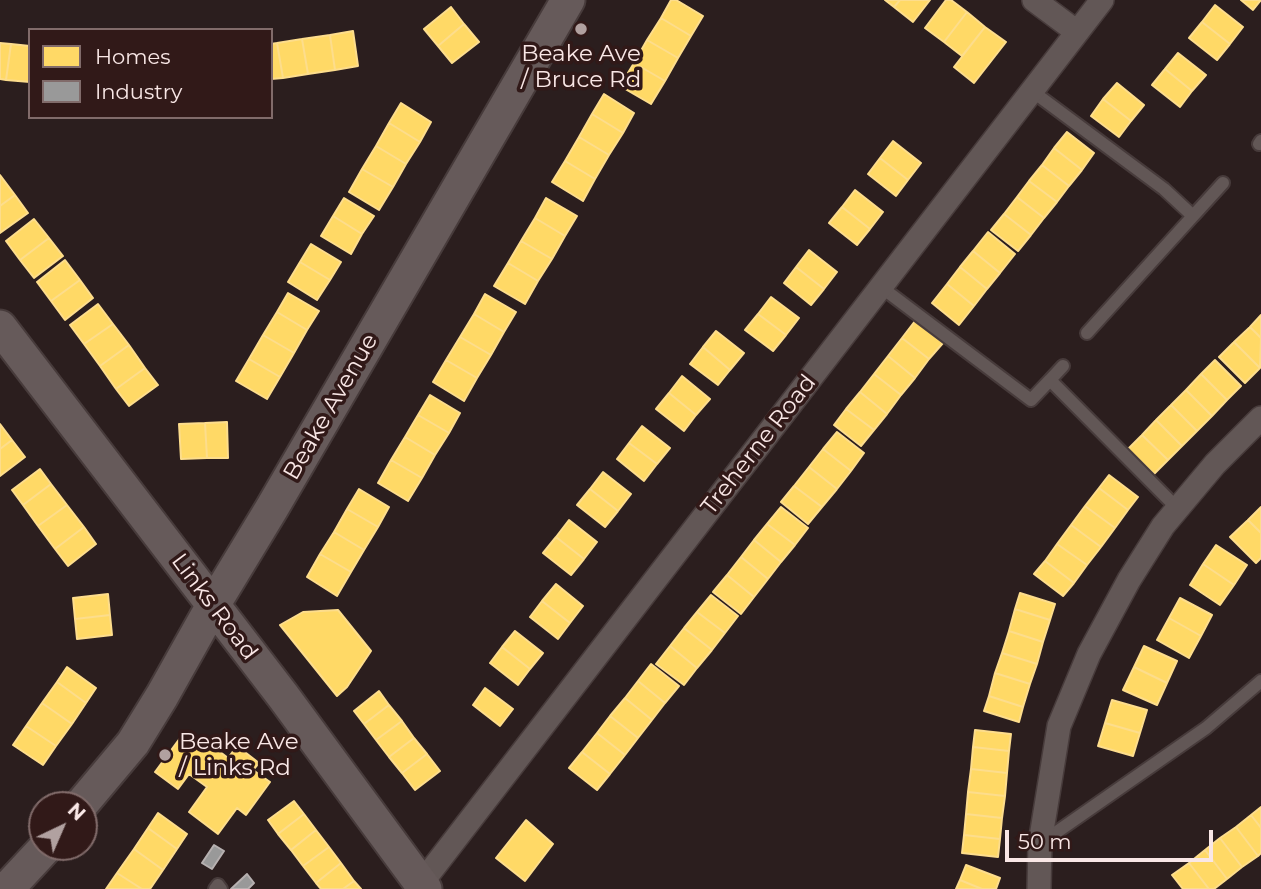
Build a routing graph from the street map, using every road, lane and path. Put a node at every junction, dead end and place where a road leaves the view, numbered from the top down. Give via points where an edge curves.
1 (568, 0) edge
2 (1034, 0) edge
3 (1102, 0) edge
4 (1077, 32) junction
5 (1032, 90) junction
6 (1223, 183) dead end
7 (1193, 216) junction
8 (881, 287) junction
9 (0, 327) edge
10 (1087, 333) dead end
11 (1063, 366) dead end
12 (1050, 380) junction
13 (1261, 418) edge
14 (1178, 509) junction
15 (212, 607) junction
16 (1261, 681) edge
17 (93, 791) edge
18 (1041, 843) junction
19 (33, 861) edge
20 (421, 887) edge
21 (8, 889) edge
22 (215, 889) edge
23 (221, 889) edge
24 (1039, 889) edge

1 - 15 street, Beake Avenue
2 - 4 street
3 - 4 street, Treherne Road
4 - 5 street, Treherne Road
5 - 7 lane
5 - 8 street, Treherne Road
6 - 7 lane
7 - 10 lane
8 - 12 lane via 1031,400
8 - 20 street, Treherne Road
9 - 15 street, Links Road
11 - 12 lane
12 - 14 lane
13 - 14 street
14 - 18 street via 1129,580 1089,654 1059,726
15 - 17 street, Beake Avenue via 133,743
15 - 20 street, Links Road via 283,696
16 - 18 lane via 1206,728
18 - 24 street
19 - 21 street
22 - 23 lane via 218,885

